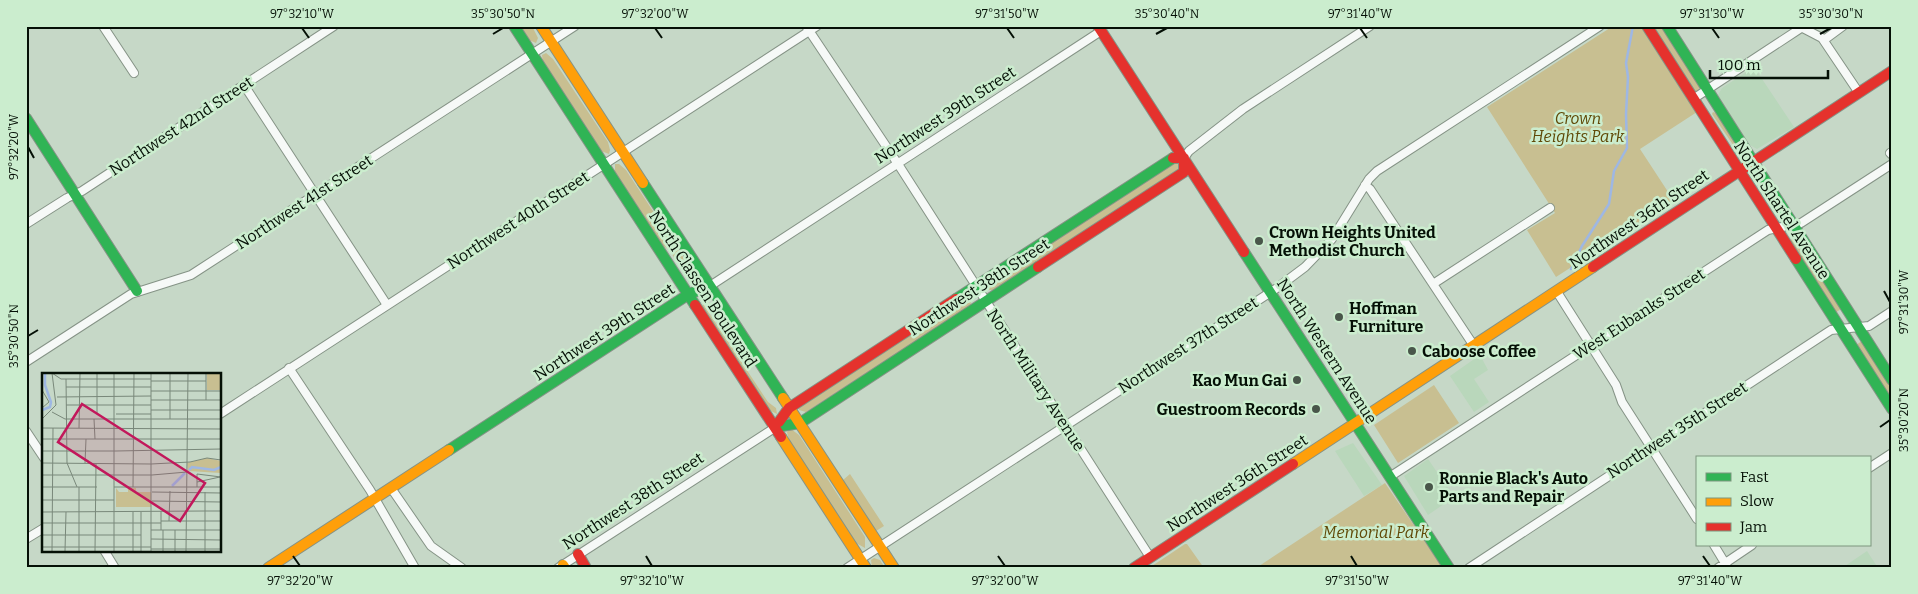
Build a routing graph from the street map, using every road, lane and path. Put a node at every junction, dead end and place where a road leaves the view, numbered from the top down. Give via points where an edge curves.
1 (103, 26) edge
2 (334, 26) edge
3 (514, 26) edge
4 (541, 26) edge
5 (575, 26) edge
6 (817, 26) edge
7 (1370, 26) edge
8 (1600, 26) edge
9 (1647, 26) edge
10 (1667, 26) edge
11 (1842, 26) edge
12 (1800, 27) edge
13 (1103, 28) edge
14 (808, 29) edge
15 (1824, 40) junction
16 (551, 42) junction
17 (532, 54) junction
18 (1892, 72) edge
19 (134, 73) dead end
20 (244, 85) junction
21 (1707, 90) junction
22 (1859, 93) junction
23 (1693, 98) junction
24 (26, 119) edge
25 (623, 152) junction
26 (1184, 158) junction
27 (1752, 162) junction
28 (604, 164) junction
29 (898, 164) junction
30 (1892, 164) edge
31 (1739, 171) junction
32 (1365, 185) junction
33 (75, 194) junction
34 (315, 194) junction
35 (1550, 208) dead end
36 (26, 224) edge
37 (1793, 225) junction
38 (1776, 228) junction
39 (1432, 284) junction
40 (710, 286) junction
41 (975, 286) junction
42 (137, 291) junction
43 (1271, 292) junction
44 (1557, 292) junction
45 (689, 294) junction
46 (985, 301) junction
47 (387, 305) junction
48 (1892, 311) edge
49 (1858, 327) junction
50 (1841, 329) junction
51 (1590, 345) junction
52 (1474, 346) junction
53 (26, 362) edge
54 (289, 368) junction
55 (1892, 380) edge
56 (790, 408) junction
57 (1892, 409) edge
58 (221, 413) edge
59 (1356, 422) junction
60 (800, 423) junction
61 (1065, 426) junction
62 (776, 427) junction
63 (26, 431) edge
64 (1651, 447) junction
65 (1892, 453) edge
66 (42, 455) edge
67 (1870, 467) edge
68 (1391, 476) junction
69 (392, 488) junction
70 (374, 499) junction
71 (1696, 517) edge
72 (42, 529) edge
73 (26, 539) edge
74 (880, 546) junction
75 (1715, 546) edge
76 (1751, 546) edge
77 (105, 552) edge
78 (578, 554) junction
79 (1150, 557) junction
80 (864, 563) edge
81 (1727, 565) edge
82 (562, 567) edge
83 (115, 568) edge
84 (268, 568) edge
85 (415, 568) edge
86 (462, 568) edge
87 (586, 568) edge
88 (847, 568) edge
89 (894, 568) edge
90 (1134, 568) edge
91 (1449, 568) edge
92 (1469, 568) edge
93 (1718, 568) edge

1 - 19 street
2 - 20 street, Northwest 42nd Street
3 - 17 street, North Classen Boulevard
4 - 16 street, North Classen Boulevard
5 - 16 street, Northwest 41st Street
6 - 14 street, Northwest 40th Street
7 - 26 street, Northwest 38th Street via 1243,109 1189,150
8 - 32 street, Northwest 37th Street via 1376,171
9 - 23 street, North Shartel Avenue
10 - 21 street, North Shartel Avenue
11 - 15 street
12 - 15 street via 1819,34
12 - 21 street
13 - 26 street, North Western Avenue
13 - 29 street, Northwest 39th Street
14 - 25 street, Northwest 40th Street
14 - 29 street, North Military Avenue
15 - 22 street
16 - 17 street, Northwest 41st Street
16 - 25 street, North Classen Boulevard
17 - 28 street, North Classen Boulevard
17 - 34 street, Northwest 41st Street
18 - 22 street, Northwest 36th Street
20 - 33 street, Northwest 42nd Street
20 - 34 street
21 - 23 street
21 - 27 street, North Shartel Avenue
22 - 27 street, Northwest 36th Street
23 - 31 street, North Shartel Avenue
24 - 33 street
25 - 28 street, Northwest 40th Street
25 - 40 street, North Classen Boulevard
26 - 41 street, Northwest 38th Street via 1173,158
26 - 43 street, North Western Avenue
26 - 46 street, Northwest 38th Street via 1184,172
27 - 31 street, Northwest 36th Street
27 - 37 street, North Shartel Avenue
28 - 45 street, North Classen Boulevard
28 - 47 street, Northwest 40th Street
29 - 40 street, Northwest 39th Street
29 - 41 street, North Military Avenue
30 - 37 street, West Eubanks Street
31 - 38 street, North Shartel Avenue
31 - 44 street, Northwest 36th Street
32 - 39 street
32 - 43 street, Northwest 37th Street via 1323,249
33 - 36 street, Northwest 42nd Street
33 - 42 street
34 - 42 street, Northwest 41st Street via 191,275
34 - 47 street
35 - 39 street
37 - 38 street, West Eubanks Street
37 - 49 street, North Shartel Avenue
38 - 50 street, North Shartel Avenue
38 - 51 street, West Eubanks Street via 1768,230
39 - 52 street
40 - 45 street, Northwest 39th Street
40 - 56 street, North Classen Boulevard
41 - 46 street, North Military Avenue
41 - 56 street, Northwest 38th Street
42 - 53 street, Northwest 41st Street
43 - 59 street, North Western Avenue
43 - 61 street, Northwest 37th Street
44 - 51 street
44 - 52 street, Northwest 36th Street
45 - 62 street, North Classen Boulevard
45 - 69 street, Northwest 39th Street
46 - 60 street, Northwest 38th Street
46 - 61 street, North Military Avenue
47 - 54 street, Northwest 40th Street
48 - 49 street, Northwest 35th Street via 1869,326
49 - 50 street, Northwest 35th Street
49 - 55 street, North Shartel Avenue
50 - 57 street, North Shartel Avenue
50 - 64 street, Northwest 35th Street via 1831,330
51 - 64 street
51 - 68 street, West Eubanks Street
52 - 59 street, Northwest 36th Street
54 - 58 street, Northwest 40th Street
54 - 70 street
56 - 60 street, North Classen Boulevard
56 - 62 street, Northwest 38th Street
59 - 68 street, North Western Avenue
59 - 79 street, Northwest 36th Street
60 - 62 street, Northwest 38th Street
60 - 74 street, North Classen Boulevard
61 - 74 street, Northwest 37th Street
61 - 79 street, North Military Avenue
62 - 78 street, Northwest 38th Street
62 - 80 street, North Classen Boulevard
63 - 66 street
64 - 71 street
64 - 92 street, Northwest 35th Street
65 - 67 street
68 - 91 street, North Western Avenue
69 - 70 street, Northwest 39th Street
69 - 86 street via 431,546
70 - 84 street, Northwest 39th Street
70 - 85 street
72 - 73 street
74 - 80 street, Northwest 37th Street
74 - 89 street, North Classen Boulevard
75 - 81 street
76 - 81 street
77 - 83 street
78 - 82 street, Northwest 38th Street
78 - 87 street
79 - 90 street, Northwest 36th Street
80 - 88 street, Northwest 37th Street
81 - 93 street

